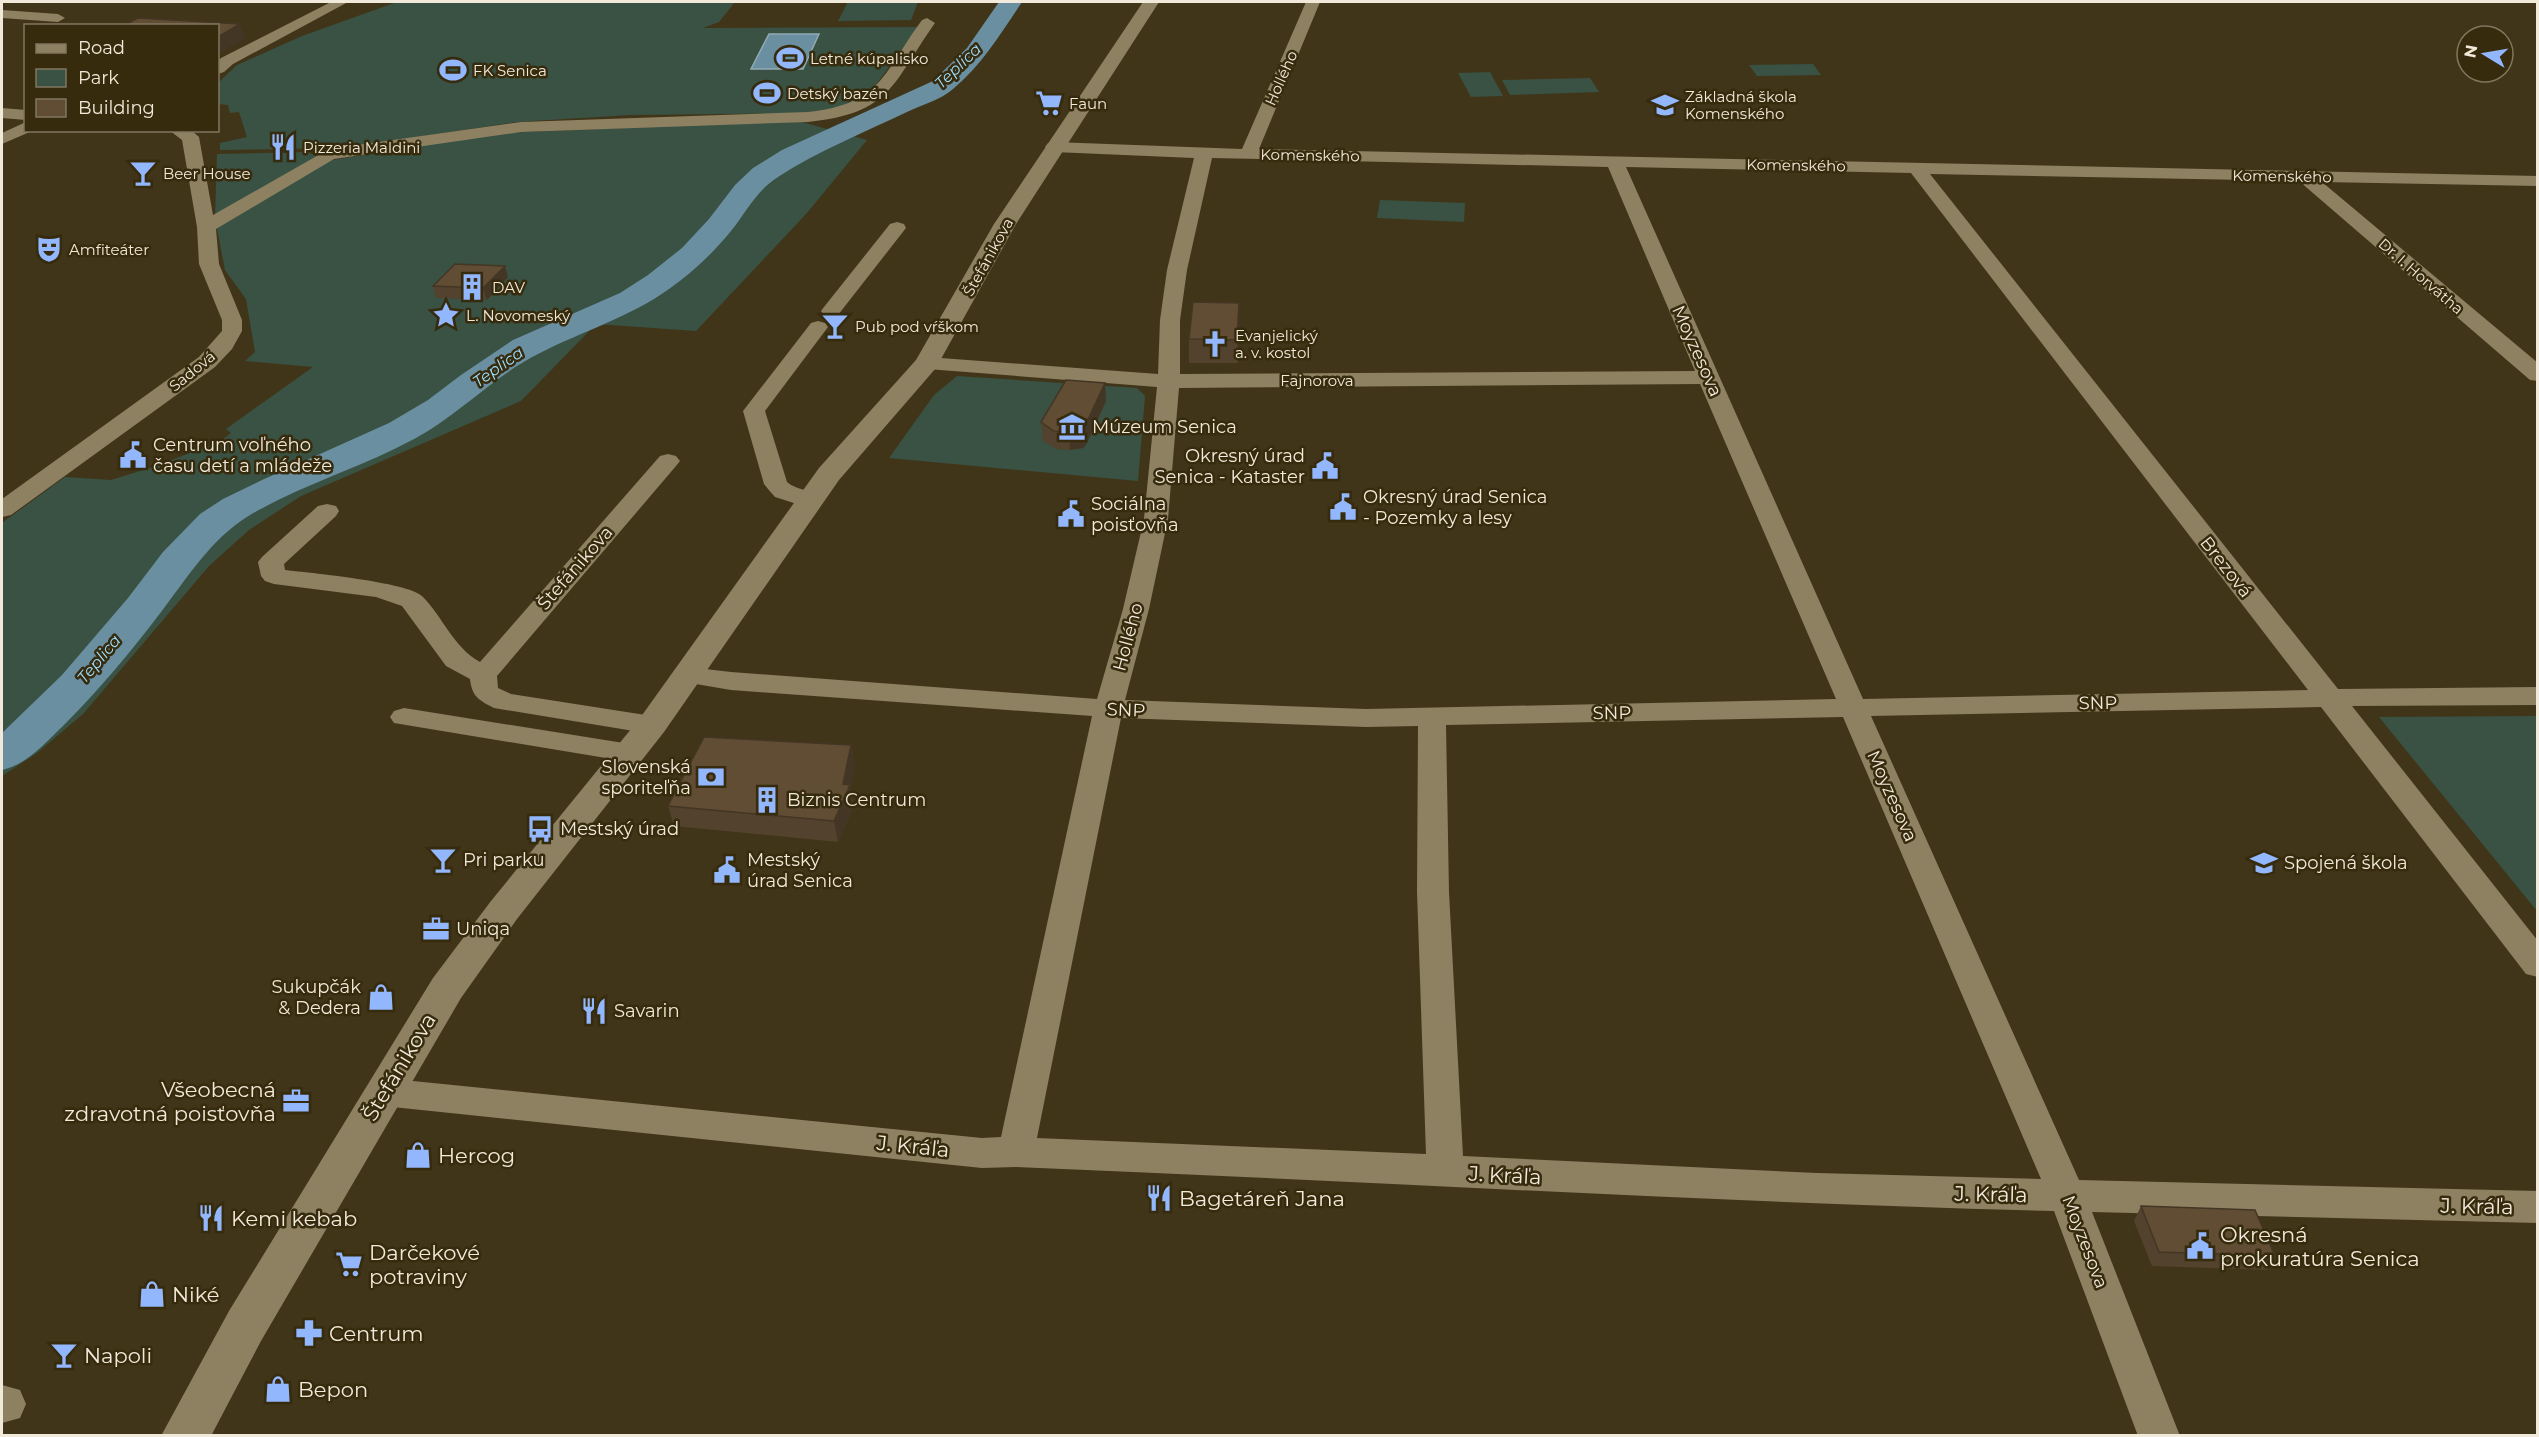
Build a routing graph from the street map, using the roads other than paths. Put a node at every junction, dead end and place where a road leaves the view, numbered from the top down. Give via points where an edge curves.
1 (341, 2) edge
2 (1151, 2) edge
3 (1313, 2) edge
4 (2, 14) edge
5 (58, 18) dead end
6 (927, 23) dead end
7 (219, 68) edge
8 (2, 113) edge
9 (24, 115) edge
10 (24, 128) edge
11 (181, 132) edge
12 (2, 139) edge
13 (1054, 147) junction
14 (1204, 153) junction
15 (1248, 153) junction
16 (1614, 161) junction
17 (1916, 168) junction
18 (2304, 176) junction
19 (2538, 181) edge
20 (206, 227) junction
21 (897, 228) dead end
22 (927, 363) junction
23 (2538, 375) edge
24 (1708, 377) junction
25 (1169, 381) junction
26 (668, 461) dead end
27 (809, 500) junction
28 (2, 510) edge
29 (327, 511) dead end
30 (483, 675) junction
31 (688, 675) junction
32 (2538, 696) edge
33 (2328, 698) junction
34 (1853, 709) junction
35 (1108, 710) junction
36 (404, 717) dead end
37 (1432, 717) junction
38 (641, 739) junction
39 (2538, 965) edge
40 (383, 1092) junction
41 (1016, 1152) junction
42 (1445, 1172) junction
43 (2067, 1196) junction
44 (2538, 1207) edge
45 (185, 1436) edge
46 (2159, 1436) edge

1 - 7 street
2 - 13 street, Štefánikova
3 - 15 street, Hollého
4 - 5 street
6 - 20 street via 880,92 841,112 808,117 521,127 329,154
8 - 9 street
10 - 12 street
11 - 20 street, Sadová via 190,137
13 - 14 street, Komenského
13 - 22 street, Štefánikova via 1005,224
14 - 15 street, Komenského
14 - 25 street, Hollého via 1177,270 1170,320
15 - 16 street, Komenského
16 - 17 street, Komenského
16 - 24 street, Moyzesova
17 - 18 street, Komenského
17 - 33 street, Brezová
18 - 19 street, Komenského
18 - 23 street, Dr. I. Horvátha
20 - 28 street, Sadová via 209,264 232,320 232,331 224,344 207,362
21 - 27 street via 754,411 776,484 784,492
22 - 25 street, Fajnorova
22 - 27 street, Štefánikova
24 - 25 street, Fajnorova
24 - 34 street, Moyzesova
25 - 35 street, Hollého via 1156,519
26 - 30 street, Štefánikova
27 - 31 street, Štefánikova
29 - 30 street via 272,562 274,576 378,590 411,600 456,660
30 - 38 street via 485,692 504,702
31 - 35 street, SNP
31 - 38 street, Štefánikova
32 - 33 street, SNP
33 - 34 street, SNP
33 - 39 street, Brezová
34 - 37 street, SNP
34 - 43 street, Moyzesova
35 - 37 street, SNP
35 - 41 street, Hollého
36 - 38 street
37 - 42 street, J. Kráľa via 1433,892
38 - 40 street, Štefánikova via 470,956
40 - 41 street, J. Kráľa via 982,1153
40 - 45 street, Štefánikova
41 - 42 street, J. Kráľa
42 - 43 street, J. Kráľa via 1806,1189
43 - 44 street, J. Kráľa
43 - 46 street, Moyzesova

